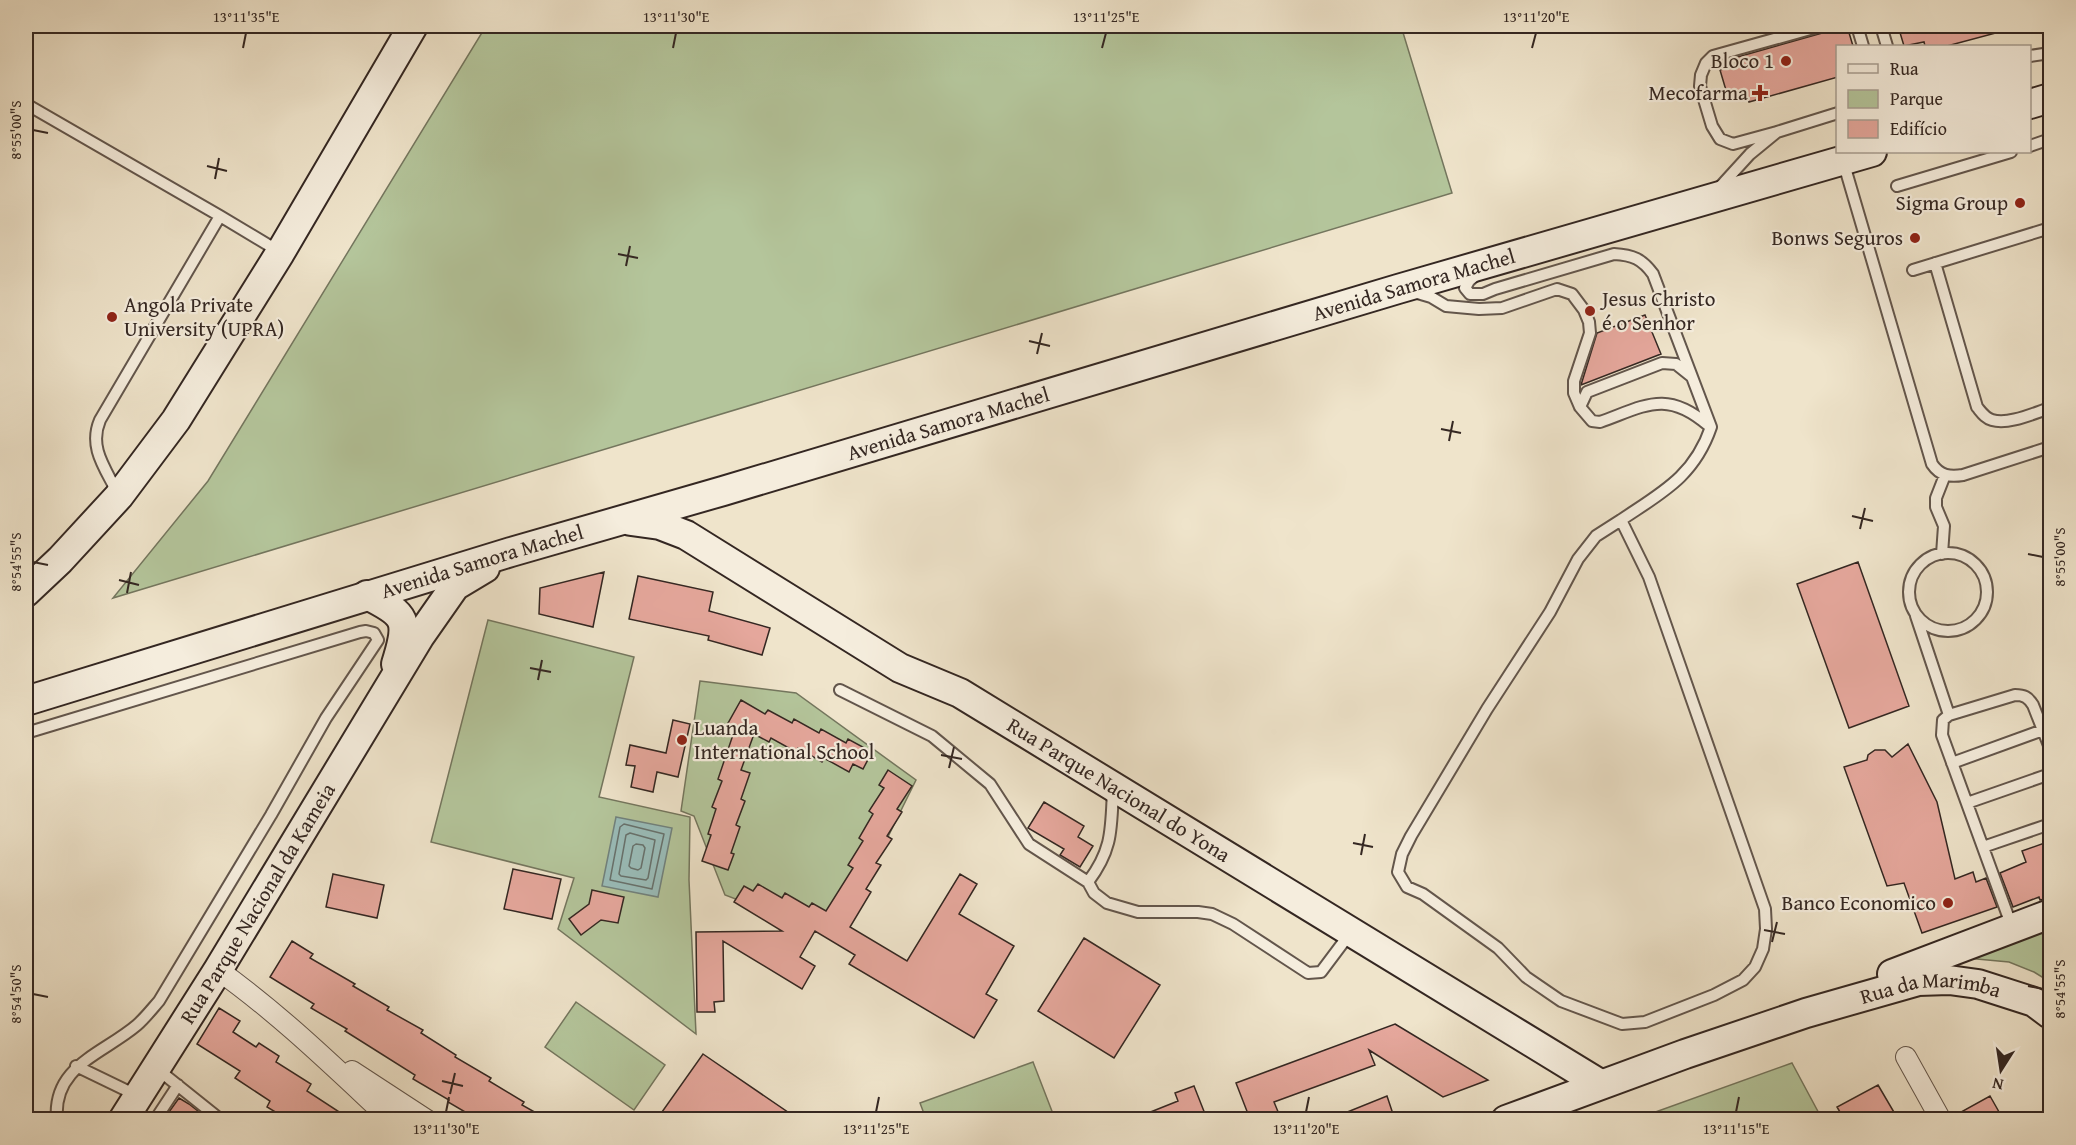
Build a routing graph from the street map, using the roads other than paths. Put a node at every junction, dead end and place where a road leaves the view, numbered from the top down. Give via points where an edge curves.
1 (413, 26) edge
2 (1821, 26) edge
3 (1857, 26) edge
4 (1881, 26) edge
5 (1863, 45) edge
6 (1887, 45) edge
7 (2050, 53) edge
8 (2031, 56) edge
9 (2050, 98) edge
10 (26, 104) edge
11 (2031, 104) edge
12 (1836, 114) edge
13 (1777, 132) junction
14 (2050, 140) edge
15 (2031, 146) edge
16 (1868, 153) edge
17 (2003, 153) edge
18 (1973, 157) edge
19 (1843, 160) junction
20 (1897, 186) dead end
21 (1706, 201) junction
22 (220, 216) junction
23 (2050, 228) edge
24 (280, 253) junction
25 (1496, 261) junction
26 (1935, 263) junction
27 (1913, 270) dead end
28 (1398, 289) junction
29 (1691, 376) junction
30 (1580, 407) junction
31 (2050, 408) edge
32 (1711, 427) junction
33 (2050, 447) edge
34 (1945, 476) junction
35 (723, 491) junction
36 (119, 496) junction
37 (1620, 520) junction
38 (614, 521) junction
39 (707, 550) junction
40 (512, 552) junction
41 (1941, 554) junction
42 (26, 592) edge
43 (367, 595) junction
44 (1914, 610) junction
45 (390, 686) junction
46 (840, 690) dead end
47 (26, 701) edge
48 (1949, 716) junction
49 (1935, 728) dead end
50 (2043, 730) junction
51 (26, 733) edge
52 (2050, 748) edge
53 (1952, 763) junction
54 (2050, 774) edge
55 (1113, 786) junction
56 (1967, 803) junction
57 (2050, 824) edge
58 (1983, 848) junction
59 (1088, 882) junction
60 (2050, 914) edge
61 (2050, 923) edge
62 (2010, 929) junction
63 (1351, 932) junction
64 (218, 970) junction
65 (1903, 970) junction
66 (1806, 1014) junction
67 (2050, 1014) edge
68 (1525, 1039) junction
69 (304, 1040) junction
70 (1685, 1054) junction
71 (1906, 1057) dead end
72 (76, 1066) junction
73 (156, 1067) junction
74 (1600, 1084) junction
75 (178, 1085) junction
76 (130, 1108) edge
77 (1533, 1110) junction
78 (57, 1119) edge
79 (155, 1119) edge
80 (221, 1119) edge
81 (391, 1119) edge
82 (427, 1119) edge
83 (1506, 1119) edge
84 (1941, 1119) edge

1 - 24 main road
2 - 13 lane via 1713,56 1701,75 1700,86 1720,139 1733,144
3 - 5 lane
4 - 6 lane
7 - 8 lane
9 - 11 main road
10 - 22 lane
12 - 13 lane
13 - 21 lane via 1750,154
14 - 15 lane
16 - 19 main road, Avenida Samora Machel
17 - 18 lane
18 - 20 lane
19 - 21 main road, Avenida Samora Machel
19 - 34 lane via 1932,464
21 - 25 main road, Avenida Samora Machel
22 - 24 lane
22 - 36 lane via 95,431 98,452
23 - 26 lane
24 - 36 main road via 176,420
25 - 28 main road, Avenida Samora Machel
25 - 29 lane via 1469,280 1465,288 1470,294 1483,294 1614,254 1638,258 1653,274
26 - 27 lane
26 - 31 lane via 1977,407 1993,421
28 - 30 lane via 1467,309 1502,308 1557,289 1572,294 1589,322 1590,333 1574,381
28 - 35 main road, Avenida Samora Machel
29 - 30 lane via 1676,364 1662,363 1587,393
29 - 32 lane
30 - 32 lane via 1592,421 1600,422 1654,403 1670,403 1695,414
32 - 37 lane via 1692,466
33 - 34 lane via 1963,475
34 - 41 lane via 1936,498 1944,526
35 - 38 main road, Avenida Samora Machel
35 - 39 main road via 705,504 693,520 698,538
36 - 42 main road
37 - 37 lane via 1596,536 1578,560 1411,836 1398,872 1407,887 1423,894 1498,948 1543,989 1561,1001 1622,1024 1645,1022 1743,980 1755,967 1766,929 1764,909 1671,637
38 - 39 main road, Rua Parque Nacional do Yona via 660,525
38 - 40 main road, Avenida Samora Machel
39 - 55 main road, Rua Parque Nacional do Yona via 900,668 960,693
40 - 43 main road, Avenida Samora Machel
40 - 45 main road, Rua Parque Nacional da Kameia via 455,586
41 - 44 lane via 1923,562 1915,572 1910,585
41 - 44 lane via 1960,555 1979,568 1988,591 1986,603 1972,622 1947,630 1934,628
43 - 45 main road, Rua Parque Nacional da Kameia via 394,610 404,623
43 - 47 main road, Avenida Samora Machel
44 - 48 lane
45 - 64 main road, Rua Parque Nacional da Kameia
46 - 59 lane via 932,736 990,784 1029,844
48 - 50 lane via 2023,695 2029,698
48 - 53 lane via 1941,727
49 - 62 lane
50 - 52 lane
50 - 53 lane
51 - 72 lane via 360,632 374,633 378,640 326,718 159,1000 137,1025
53 - 56 lane
54 - 56 lane
55 - 59 lane via 1111,837
55 - 63 main road, Rua Parque Nacional do Yona
56 - 58 lane
57 - 58 lane
58 - 62 lane
59 - 63 lane via 1094,893 1123,909 1212,914 1308,973 1322,972
60 - 62 main road
61 - 65 main road
62 - 65 main road
63 - 68 main road, Rua Parque Nacional do Yona
64 - 69 street
64 - 73 main road, Rua Parque Nacional da Kameia
65 - 66 main road via 1827,999
66 - 67 main road, Rua da Marimba via 1918,981 1949,980 2007,992 2034,1002
66 - 70 main road
68 - 70 main road via 1563,1056 1597,1064 1635,1063
68 - 74 main road
68 - 77 main road via 1557,1070 1550,1093
69 - 81 street
69 - 82 street
70 - 74 main road
71 - 84 street
72 - 76 lane
72 - 78 lane via 62,1084
73 - 75 lane
73 - 76 main road, Rua Parque Nacional da Kameia
74 - 77 main road
75 - 79 lane
75 - 80 lane
77 - 83 main road

